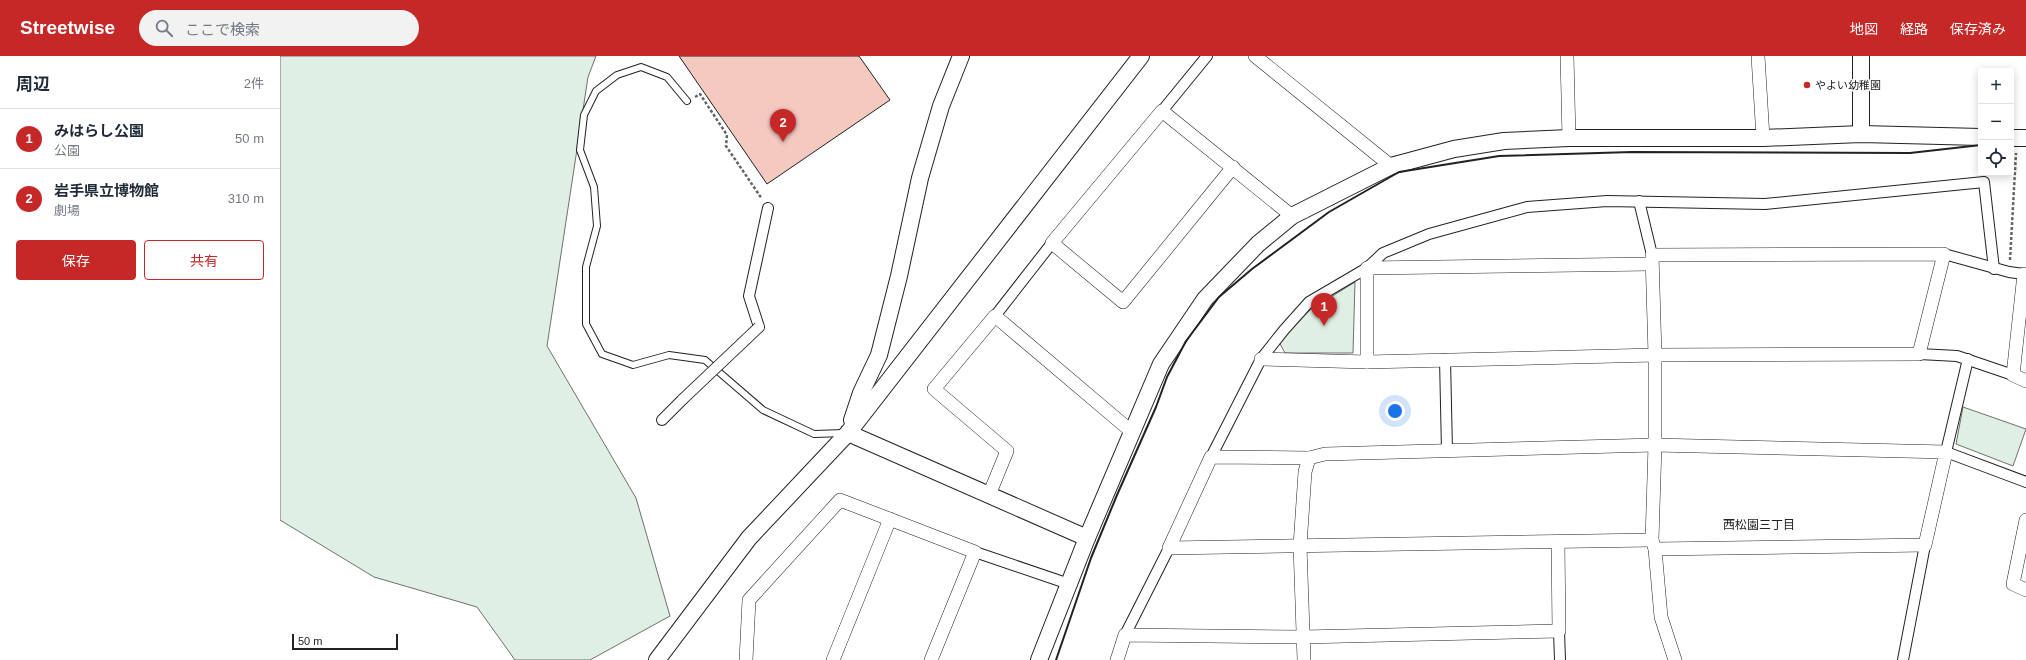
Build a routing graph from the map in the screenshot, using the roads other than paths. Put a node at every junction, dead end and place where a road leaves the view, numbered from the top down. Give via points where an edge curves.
1 (961, 56) edge
2 (1141, 56) edge
3 (1207, 56) edge
4 (1255, 56) edge
5 (1567, 56) edge
6 (1758, 56) edge
7 (1861, 56) edge
8 (688, 101) road end
9 (1162, 111) junction
10 (1861, 134) junction
11 (1978, 137) edge
12 (1569, 138) junction
13 (1763, 138) junction
14 (1391, 166) junction
15 (1233, 168) junction
16 (1639, 202) junction
17 (768, 208) road end
18 (1292, 216) junction
19 (1052, 243) junction
20 (1944, 254) junction
21 (1652, 259) junction
22 (1367, 268) junction
23 (1994, 268) junction
24 (2025, 274) edge
25 (995, 316) junction
26 (1919, 354) junction
27 (1655, 355) junction
28 (1262, 358) junction
29 (1445, 359) junction
30 (1968, 359) junction
31 (1367, 362) junction
32 (2013, 375) junction
33 (2026, 381) edge
34 (662, 420) dead end
35 (848, 432) junction
36 (1132, 432) junction
37 (1655, 446) junction
38 (1447, 451) junction
39 (1946, 452) junction
40 (1211, 457) junction
41 (1309, 458) junction
42 (2026, 482) edge
43 (989, 495) junction
44 (890, 519) junction
45 (2026, 520) edge
46 (1087, 538) junction
47 (1558, 543) junction
48 (1653, 545) junction
49 (1925, 545) junction
50 (1300, 546) junction
51 (1169, 548) junction
52 (975, 552) junction
53 (1069, 584) junction
54 (2026, 590) edge
55 (1559, 631) junction
56 (1125, 635) junction
57 (1303, 637) junction
58 (657, 660) edge
59 (746, 660) edge
60 (833, 660) edge
61 (931, 660) edge
62 (1039, 660) edge
63 (1117, 660) edge
64 (1304, 660) edge
65 (1560, 660) edge
66 (1675, 660) edge
67 (1903, 660) edge

1 - 35 street via 941,106 920,178 879,355 861,393
2 - 35 street
3 - 9 street
4 - 14 street
5 - 12 street
6 - 13 street
7 - 10 street
8 - 35 lane via 667,77 641,67 617,75 596,91 584,115 580,150 594,187 597,226 586,267 586,324 602,354 632,365 669,355 705,360 763,410 784,421 814,434
9 - 15 street
9 - 19 street
10 - 11 street
10 - 13 street
12 - 13 street
12 - 14 street via 1504,141 1461,148
14 - 18 street
15 - 18 street
15 - 19 street via 1123,302
16 - 21 street
16 - 22 street via 1607,201 1527,207 1429,234 1383,253
16 - 23 street via 1765,204 1984,182
17 - 34 street, bridge via 749,296 759,327
18 - 36 street via 1258,244 1205,299 1161,364
19 - 25 street
20 - 21 street
20 - 23 street
20 - 26 street
21 - 22 street
21 - 27 street
22 - 28 street via 1309,302
22 - 31 street
23 - 24 street
24 - 32 street
25 - 36 street
25 - 43 street via 934,389 1007,451
26 - 27 street
26 - 30 street
27 - 29 street
27 - 37 street
28 - 31 street
28 - 40 street
29 - 31 street
29 - 38 street
30 - 32 street
30 - 39 street
32 - 33 street
35 - 43 street
35 - 58 street via 749,538
36 - 46 street
37 - 38 street
37 - 39 street
37 - 48 street
38 - 41 street via 1325,454
39 - 42 street
39 - 49 street
40 - 41 street
40 - 51 street
41 - 50 street via 1305,472
43 - 46 street
44 - 52 street
44 - 59 street via 840,500 749,600
44 - 60 street
45 - 54 street via 2013,584
46 - 53 street
47 - 48 street
47 - 50 street
47 - 55 street
48 - 49 street
48 - 66 street via 1661,617
49 - 67 street
50 - 51 street
50 - 57 street
51 - 56 street
52 - 53 street
52 - 61 street
53 - 62 street
55 - 57 street
55 - 65 street
56 - 57 street
56 - 63 street
57 - 64 street

